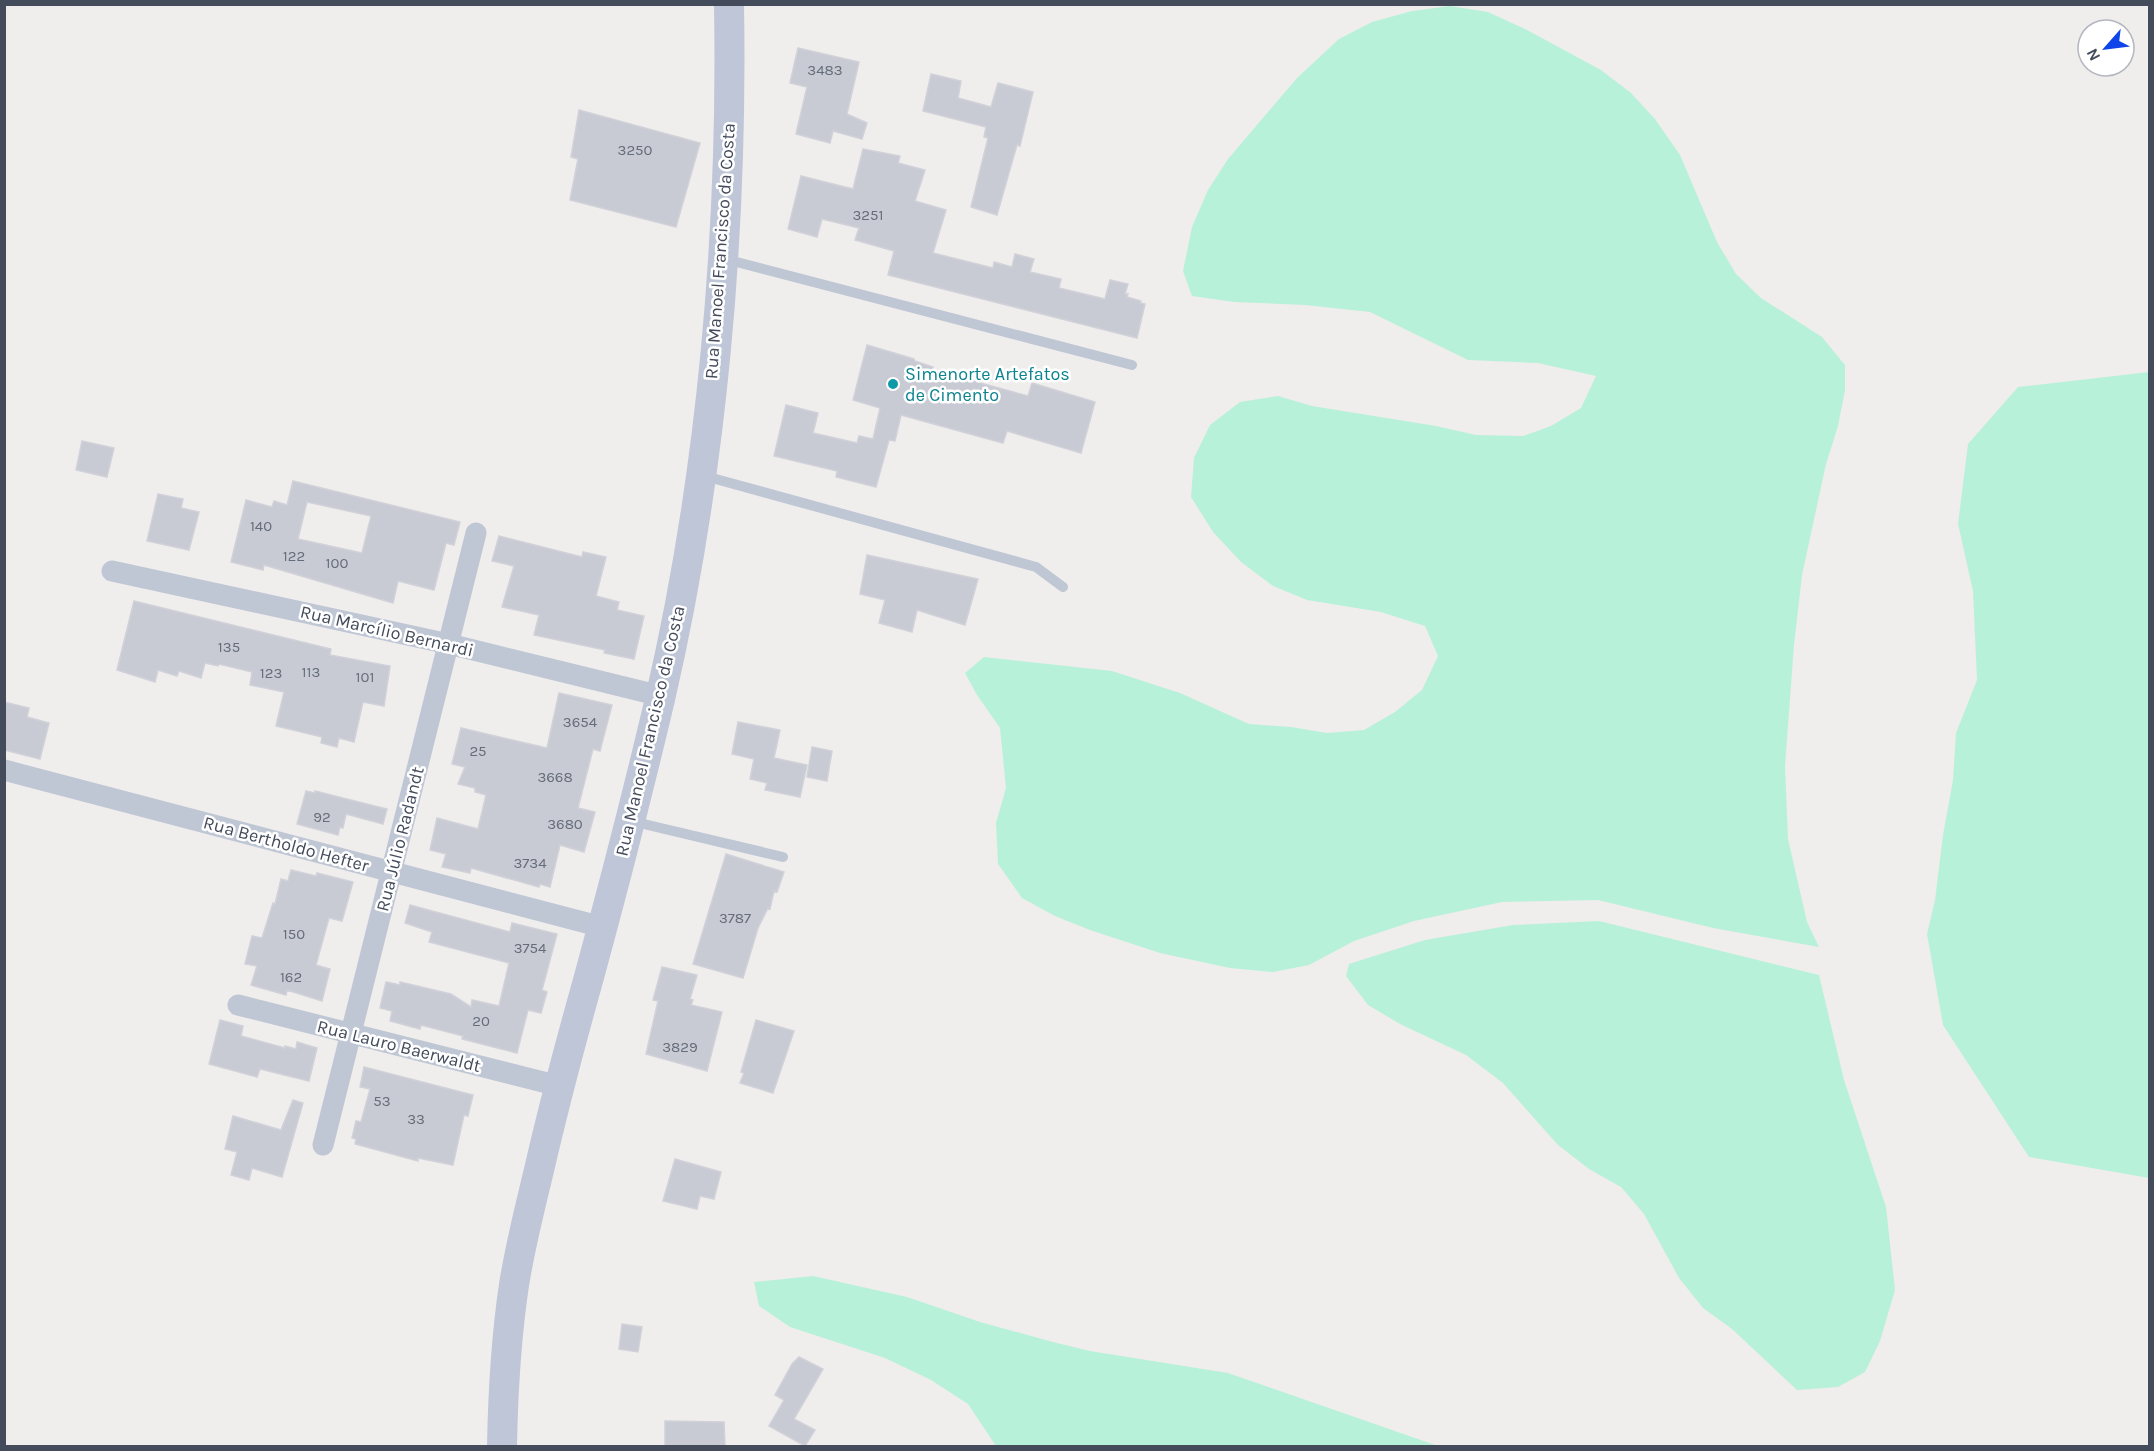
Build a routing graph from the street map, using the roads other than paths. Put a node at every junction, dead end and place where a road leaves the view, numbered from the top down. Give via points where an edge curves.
1 (729, 4) edge
2 (722, 258) junction
3 (1132, 365) dead end
4 (701, 475) junction
5 (477, 533) dead end
6 (112, 571) dead end
7 (1064, 587) dead end
8 (450, 644) junction
9 (661, 696) junction
10 (4, 770) edge
11 (630, 820) junction
12 (783, 857) dead end
13 (392, 871) junction
14 (602, 927) junction
15 (238, 1005) dead end
16 (351, 1034) junction
17 (559, 1086) junction
18 (323, 1144) dead end
19 (501, 1446) edge

1 - 2 main road, Rua Manoel Francisco da Costa
2 - 3 lane
2 - 4 main road, Rua Manoel Francisco da Costa
4 - 7 lane via 1036,567
4 - 9 main road, Rua Manoel Francisco da Costa
5 - 8 street, Rua Júlio Radandt
6 - 8 street, Rua Marcílio Bernardi
8 - 9 street, Rua Marcílio Bernardi
8 - 13 street, Rua Júlio Radandt
9 - 11 main road, Rua Manoel Francisco da Costa
10 - 13 street, Rua Bertholdo Hefter
11 - 12 lane
11 - 14 main road, Rua Manoel Francisco da Costa
13 - 14 street, Rua Bertholdo Hefter
13 - 16 street, Rua Júlio Radandt
14 - 17 main road, Rua Manoel Francisco da Costa
15 - 16 street, Rua Lauro Baerwaldt
16 - 17 street, Rua Lauro Baerwaldt
16 - 18 street, Rua Júlio Radandt
17 - 19 main road, Rua Manoel Francisco da Costa via 514,1284

